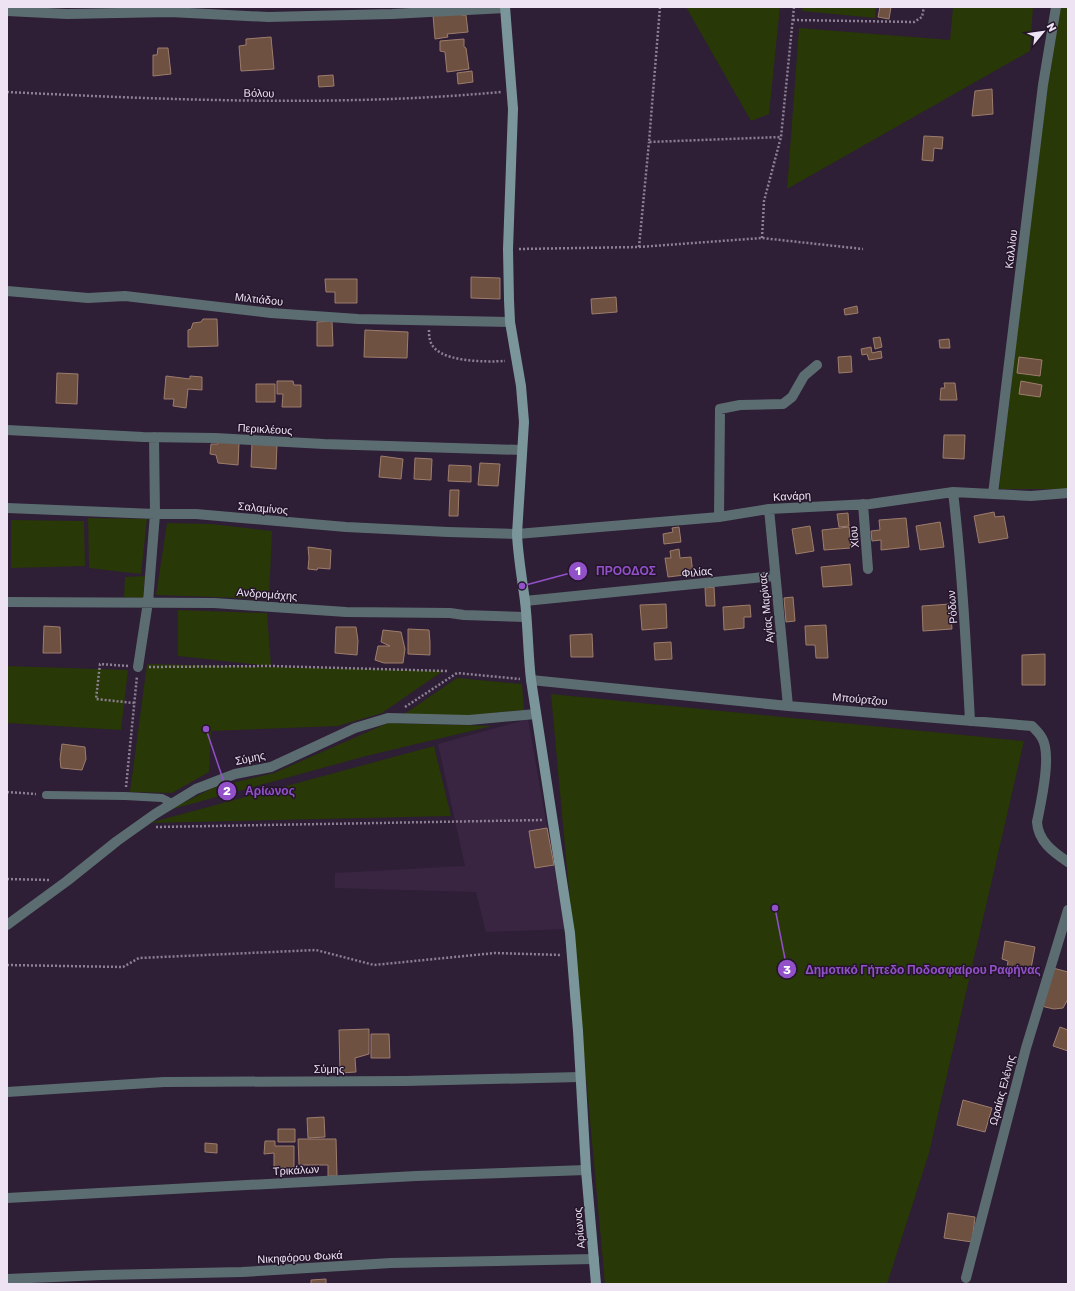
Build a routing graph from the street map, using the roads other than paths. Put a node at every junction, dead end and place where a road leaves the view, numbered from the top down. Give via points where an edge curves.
1 (1056, 7) edge
2 (505, 8) edge
3 (7, 11) edge
4 (7, 291) edge
5 (510, 322) junction
6 (817, 366) dead end
7 (7, 430) edge
8 (154, 437) junction
9 (522, 450) junction
10 (953, 492) junction
11 (1068, 493) edge
12 (993, 494) junction
13 (863, 504) junction
14 (7, 508) edge
15 (769, 509) junction
16 (155, 514) junction
17 (719, 517) junction
18 (517, 534) junction
19 (868, 569) dead end
20 (775, 576) junction
21 (525, 601) junction
22 (7, 602) edge
23 (148, 602) junction
24 (526, 617) junction
25 (138, 667) road end
26 (531, 680) junction
27 (788, 706) junction
28 (536, 714) junction
29 (970, 721) junction
30 (46, 795) road end
31 (172, 803) junction
32 (1068, 862) edge
33 (1068, 910) edge
34 (7, 925) edge
35 (580, 1078) junction
36 (7, 1092) edge
37 (586, 1170) junction
38 (7, 1198) edge
39 (594, 1259) junction
40 (966, 1278) dead end
41 (7, 1280) edge
42 (596, 1284) edge

1 - 12 street, Καλλίου via 1043,85
2 - 3 street via 268,17 170,12 67,14
2 - 5 street, Αρίωνος via 513,126 508,249
4 - 5 street, Μιλτιάδου via 88,298 125,296 272,313 358,319
5 - 9 street, Αρίωνος via 524,412
6 - 17 street via 804,376 792,397 783,404 740,405 720,409
7 - 8 street, Περικλέους
8 - 9 street, Περικλέους
8 - 16 street
9 - 18 street, Αρίωνος
10 - 12 street, Κανάρη
10 - 13 street, Κανάρη
10 - 29 street, Ρόδων via 965,615
11 - 12 street, Κανάρη via 1031,496
13 - 15 street, Κανάρη
13 - 19 street, Χίου
14 - 16 street, Σαλαμίνος
15 - 17 street, Κανάρη
15 - 20 street, Αγίας Μαρίνας
16 - 18 street, Σαλαμίνος via 196,514 346,527
16 - 23 street
17 - 18 street, Κανάρη
18 - 21 street, Αρίωνος
20 - 21 street, Φιλίας
20 - 27 street, Αγίας Μαρίνας
21 - 24 street, Αρίωνος
22 - 23 street, Ανδρομάχης
23 - 24 street, Ανδρομάχης via 214,603 346,612
23 - 25 street
24 - 26 street, Αρίωνος
26 - 27 street, Μπούρτζου
26 - 28 street, Αρίωνος
27 - 29 street, Μπούρτζου
28 - 31 street, Σύμης via 470,720 388,718 355,728 271,767 235,774 196,789
28 - 35 street, Αρίωνος via 568,919
29 - 32 street, Μπούρτζου via 1032,726 1042,738 1046,748 1045,774 1038,830 1040,837 1054,853
30 - 31 lane via 162,798
31 - 34 street, Σύμης via 136,827
33 - 40 street, Ωραίας Ελένης via 1026,1048
35 - 36 street, Σύμης via 164,1082
35 - 37 street, Αρίωνος
37 - 38 street, Τρικάλων via 416,1176
37 - 39 street, Αρίωνος
39 - 41 street, Νικηφόρου Φωκά via 391,1263 242,1272
39 - 42 street, Αρίωνος

